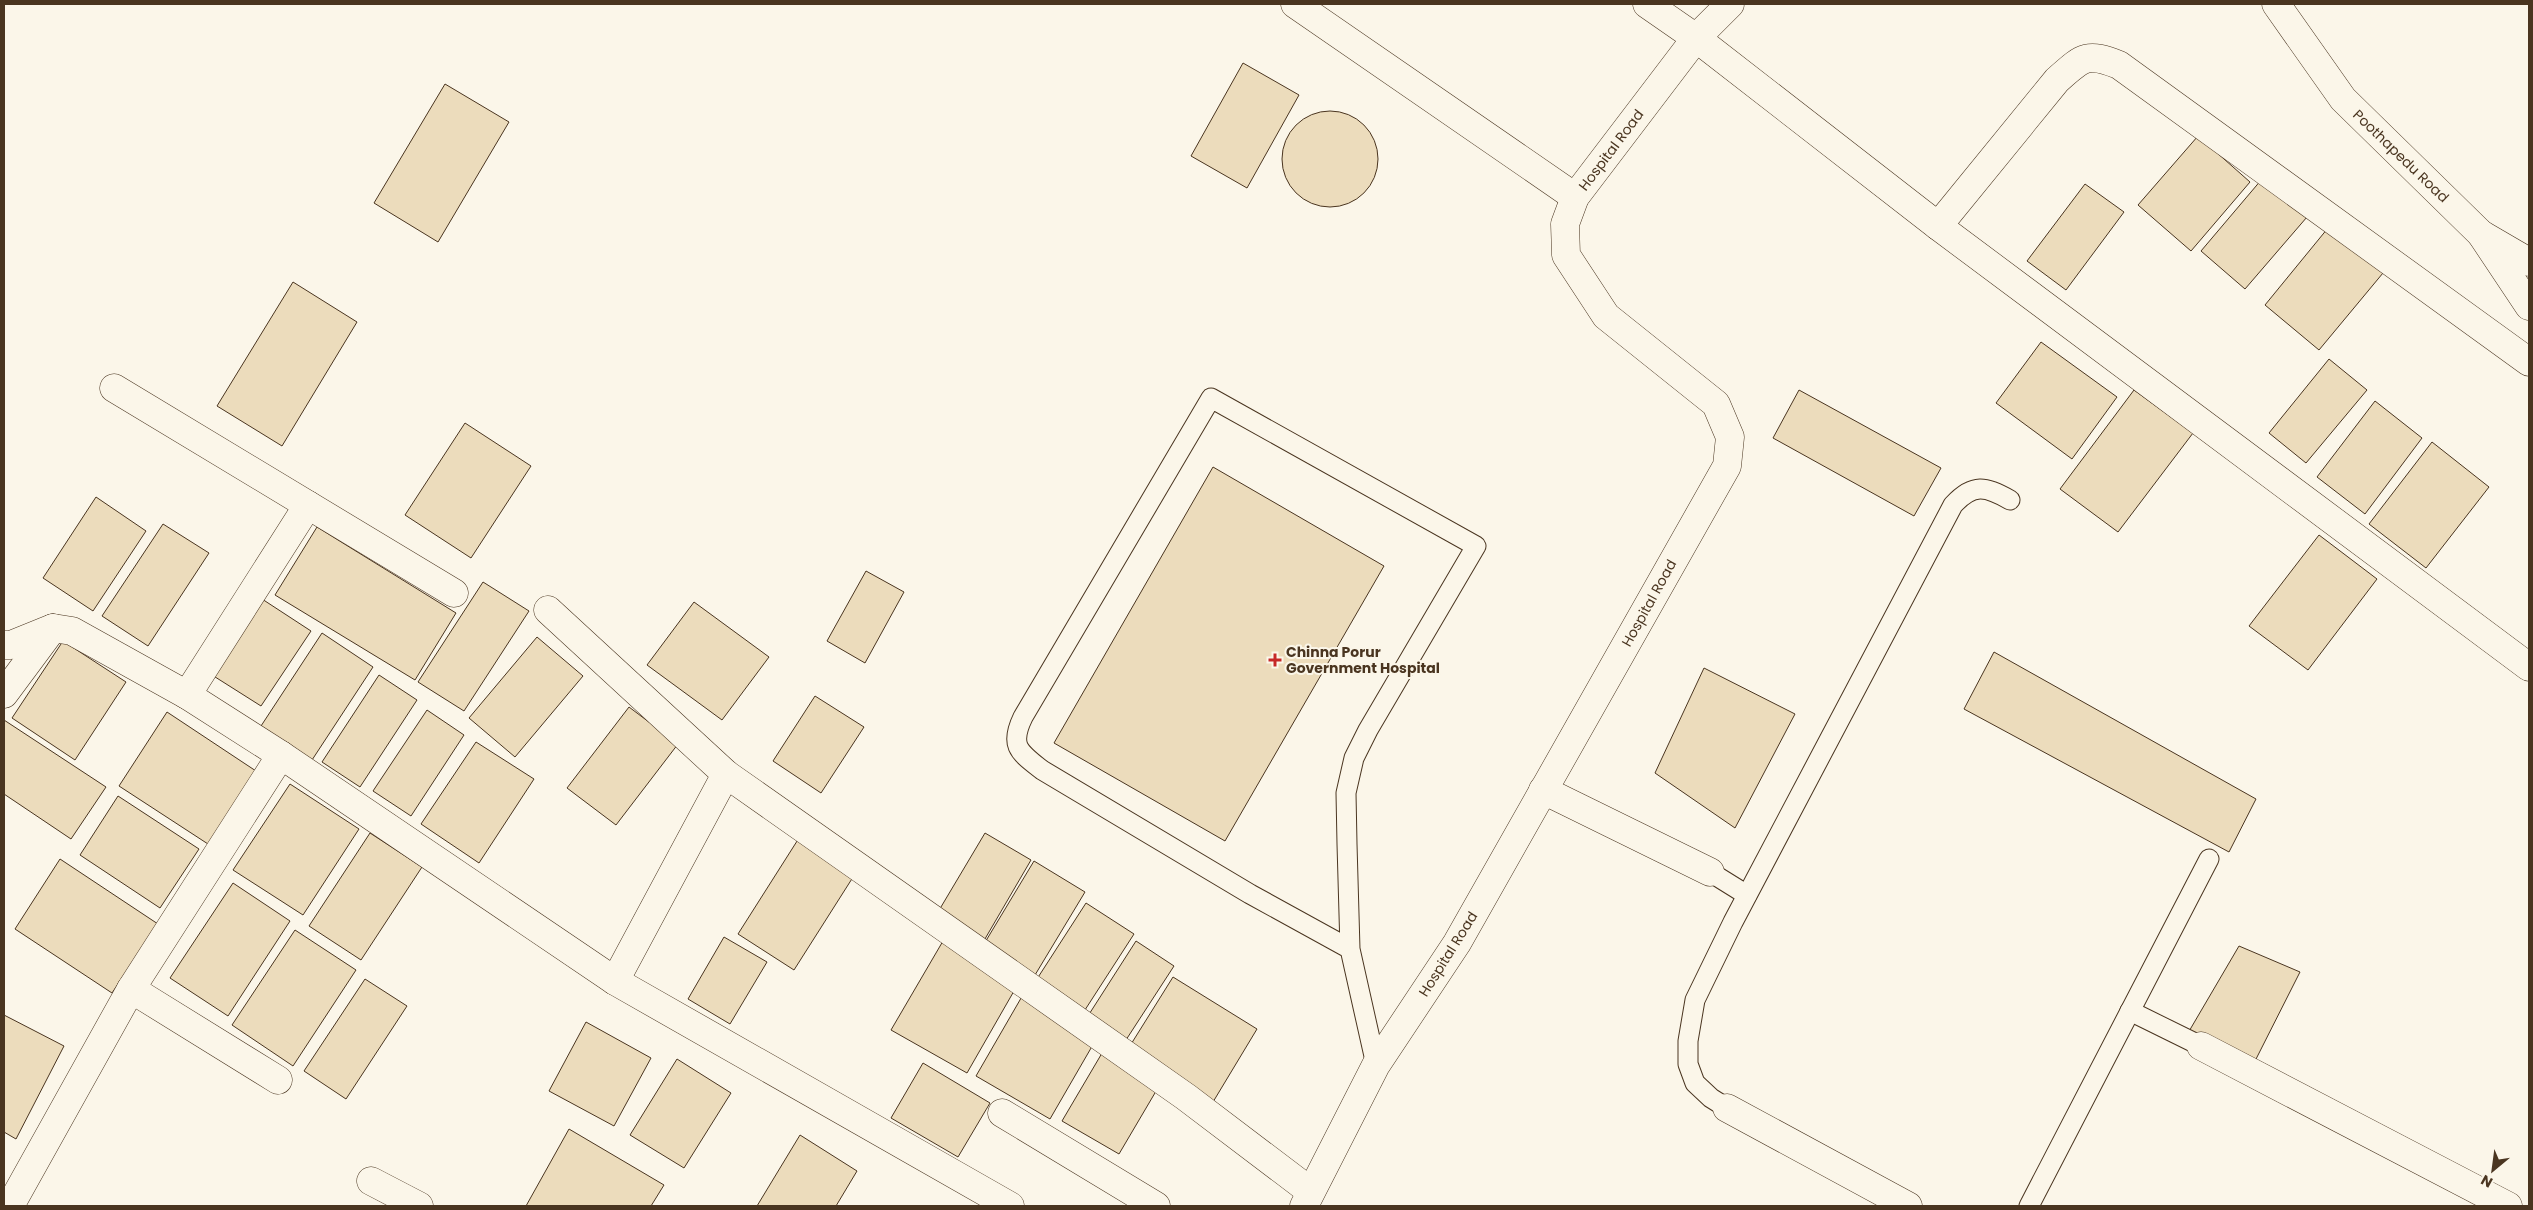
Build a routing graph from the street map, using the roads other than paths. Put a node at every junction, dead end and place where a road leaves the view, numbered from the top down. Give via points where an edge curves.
1 (1295, 4) edge
2 (1647, 4) edge
3 (1730, 4) edge
4 (2276, 4) edge
5 (1696, 38) junction
6 (1574, 197) junction
7 (1938, 226) junction
8 (2481, 234) junction
9 (2529, 262) edge
10 (2529, 306) edge
11 (2529, 362) edge
12 (114, 388) dead end
13 (2010, 500) dead end
14 (308, 505) junction
15 (454, 593) dead end
16 (548, 610) dead end
17 (53, 628) junction
18 (4, 645) edge
19 (2529, 667) edge
20 (4, 694) edge
21 (187, 695) junction
22 (281, 755) junction
23 (726, 774) junction
24 (1544, 790) junction
25 (2209, 858) dead end
26 (1710, 872) joint
27 (1747, 895) junction
28 (1350, 949) junction
29 (615, 981) junction
30 (131, 988) junction
31 (2130, 1011) junction
32 (2201, 1046) joint
33 (1376, 1065) junction
34 (278, 1080) dead end
35 (1727, 1108) joint
36 (1002, 1113) dead end
37 (371, 1181) dead end
38 (1307, 1199) edge
39 (10, 1206) edge
40 (419, 1206) edge
41 (1010, 1206) edge
42 (1156, 1206) edge
43 (1908, 1206) edge
44 (2029, 1206) edge
45 (2508, 1206) edge

1 - 6 street
2 - 5 street
3 - 5 street, Hospital Road
4 - 8 street, Poothapedu Road via 2343,100
5 - 6 street, Hospital Road
5 - 7 street
6 - 24 street, Hospital Road via 1565,224 1566,255 1606,316 1716,404 1730,437 1726,466
7 - 11 street via 2057,80 2080,59 2099,57 2119,65
7 - 19 street
8 - 9 street
8 - 10 street, Poothapedu Road
12 - 14 street
13 - 27 lane via 1994,490 1977,488 1963,494 1953,505
14 - 15 street
14 - 21 street
16 - 23 street
17 - 18 street
17 - 20 street
17 - 21 street via 72,631
21 - 22 street
22 - 29 street
22 - 30 street
23 - 29 street
23 - 38 street via 1186,1096
24 - 26 street
24 - 33 street, Hospital Road via 1458,942
25 - 31 lane
26 - 27 lane
27 - 35 lane via 1695,1000 1688,1041 1688,1064 1694,1083
28 - 28 lane via 1250,894 1042,770 1020,753 1016,733 1023,717 1211,398 1476,546 1354,758 1346,793
28 - 33 lane
29 - 41 street
30 - 34 street
30 - 39 street
31 - 32 lane
31 - 44 lane
32 - 45 street
33 - 38 street, Hospital Road
35 - 43 street
36 - 42 street
37 - 40 street

